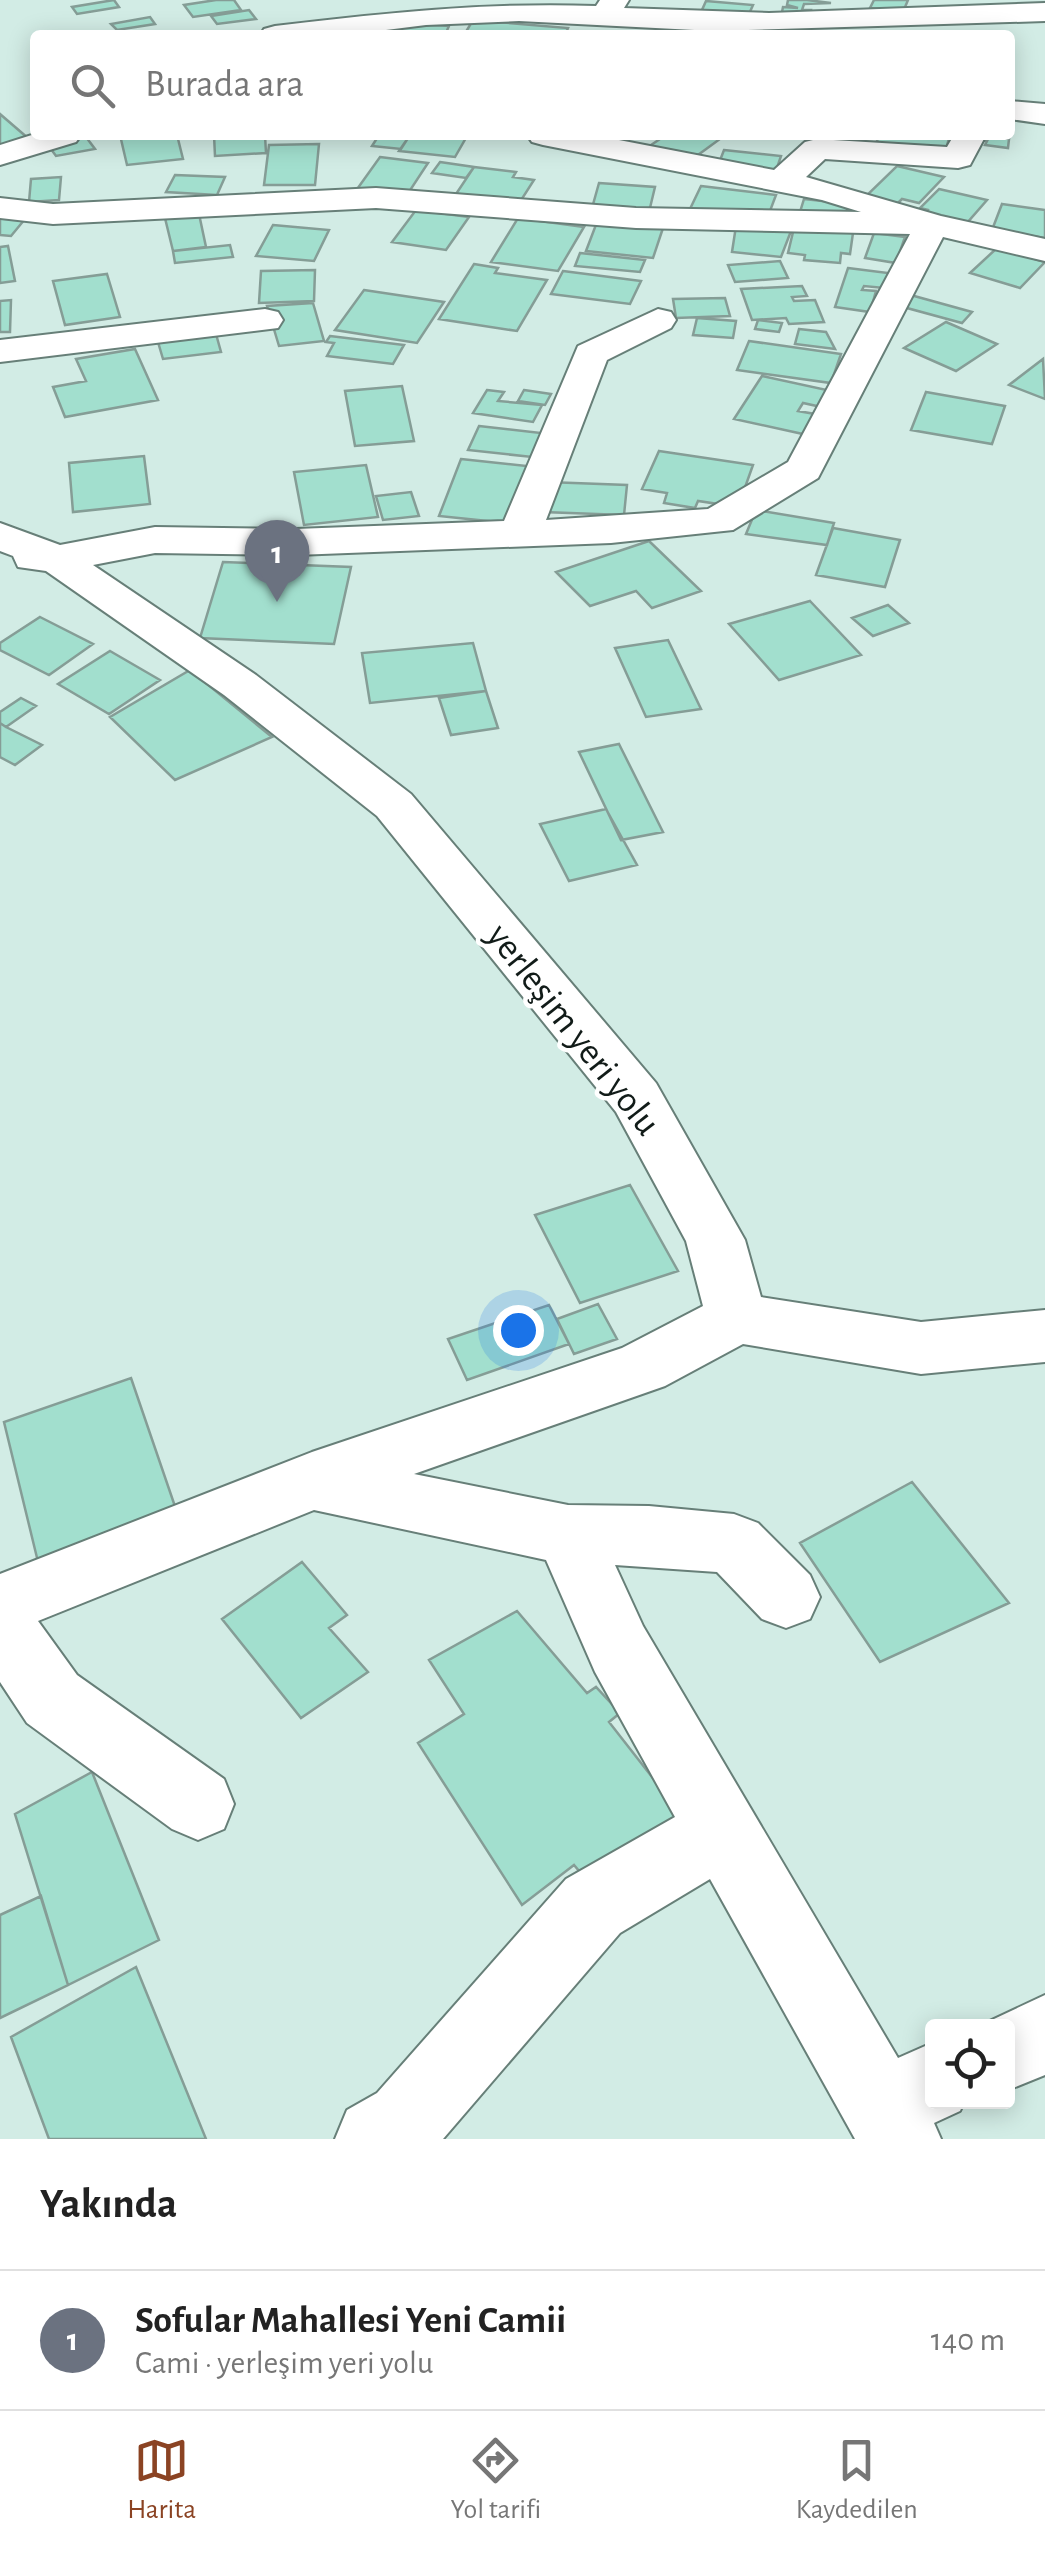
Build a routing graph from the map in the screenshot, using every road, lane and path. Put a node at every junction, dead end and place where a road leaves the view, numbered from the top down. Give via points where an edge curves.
1 (610, 7) edge
2 (1045, 12) edge
3 (272, 28) edge
4 (1015, 111) edge
5 (1045, 114) edge
6 (49, 140) edge
7 (568, 140) edge
8 (967, 140) edge
9 (0, 155) edge
10 (780, 183) junction
11 (0, 208) edge
12 (932, 224) junction
13 (1045, 250) edge
14 (264, 320) dead end
15 (658, 320) dead end
16 (0, 352) edge
17 (521, 531) junction
18 (0, 536) edge
19 (0, 556) edge
20 (56, 559) junction
21 (737, 1318) junction
22 (1045, 1336) edge
23 (312, 1481) junction
24 (568, 1535) junction
25 (786, 1596) dead end
26 (0, 1605) edge
27 (0, 1624) edge
28 (198, 1804) dead end
29 (723, 1830) junction
30 (1045, 2034) edge
31 (1015, 2047) edge
32 (905, 2109) edge
33 (376, 2139) edge

1 - 2 street via 652,21 794,23
1 - 3 street
4 - 5 street
6 - 9 street
7 - 10 street
8 - 10 street via 958,158 817,149
10 - 12 street
11 - 12 street via 53,214 376,198 636,218
12 - 13 street
12 - 17 street via 804,469 718,521
14 - 16 street
15 - 17 street via 590,354
17 - 20 street via 296,542 155,540
18 - 20 street, yerleşim yeri yolu
19 - 20 street
20 - 21 street, yerleşim yeri yolu via 240,685 394,805 636,1098 716,1240
21 - 22 street via 921,1348
21 - 23 street via 642,1367
23 - 24 street
23 - 26 street
24 - 25 street via 734,1544
24 - 29 street via 619,1649
27 - 28 street via 52,1698
29 - 32 street
29 - 33 street via 592,1906 405,2120
30 - 31 street

